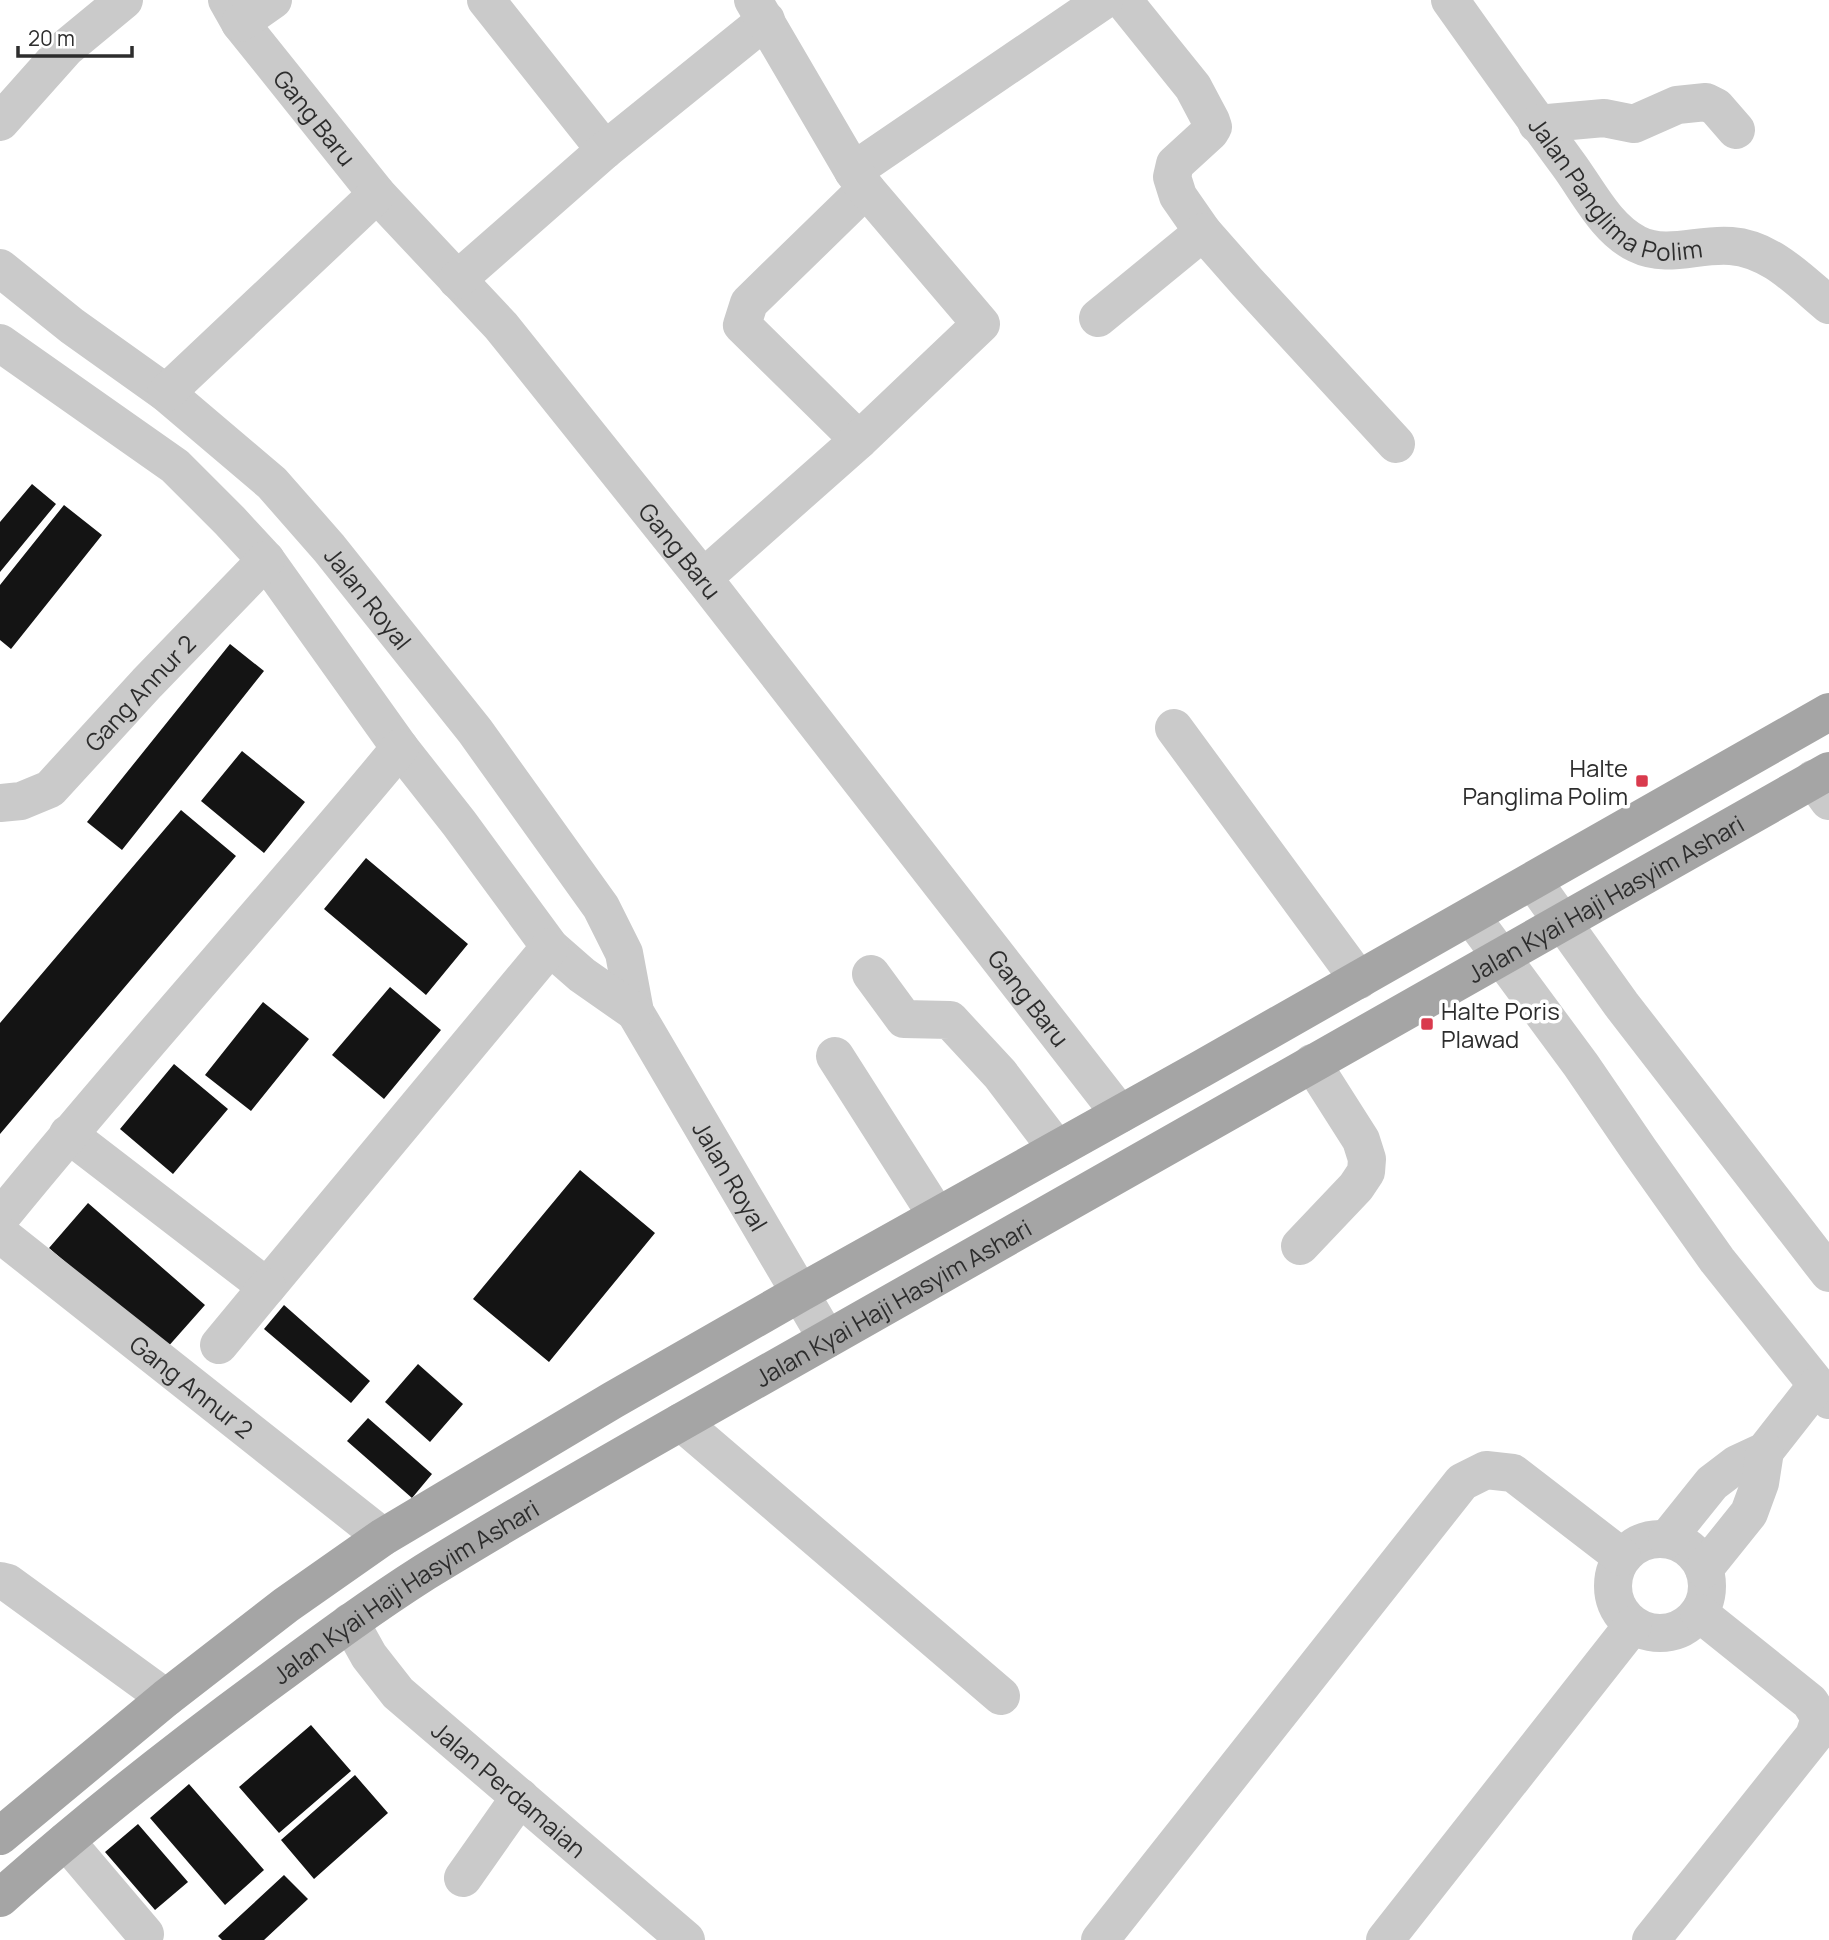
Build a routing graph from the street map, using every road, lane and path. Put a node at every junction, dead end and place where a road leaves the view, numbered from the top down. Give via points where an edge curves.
1 (124, 0) edge
2 (273, 0) edge
3 (486, 0) edge
4 (1104, 0) edge
5 (1123, 0) edge
6 (1450, 0) edge
7 (760, 10) edge
8 (234, 11) edge
9 (0, 121) edge
10 (1537, 124) junction
11 (1736, 130) dead end
12 (605, 150) junction
13 (859, 180) junction
14 (377, 194) junction
15 (1203, 232) junction
16 (0, 268) edge
17 (457, 279) junction
18 (1829, 305) edge
19 (1098, 318) dead end
20 (0, 343) edge
21 (166, 393) junction
22 (859, 440) junction
23 (1396, 444) dead end
24 (266, 560) junction
25 (703, 578) junction
26 (1829, 712) edge
27 (1174, 728) dead end
28 (400, 748) junction
29 (1824, 784) edge
30 (0, 803) edge
31 (1534, 881) junction
32 (1471, 916) junction
33 (1562, 921) junction
34 (551, 947) junction
35 (1500, 956) junction
36 (871, 974) dead end
37 (1359, 980) junction
38 (635, 1012) junction
39 (835, 1056) dead end
40 (1311, 1063) junction
41 (1120, 1114) junction
42 (68, 1134) junction
43 (1057, 1149) junction
44 (937, 1216) junction
45 (0, 1218) edge
46 (0, 1234) edge
47 (1300, 1246) dead end
48 (1829, 1273) edge
49 (267, 1287) junction
50 (800, 1293) junction
51 (827, 1339) junction
52 (219, 1345) dead end
53 (1823, 1393) edge
54 (681, 1422) junction
55 (1765, 1451) junction
56 (383, 1537) junction
57 (1667, 1539) junction
58 (1622, 1557) junction
59 (1704, 1569) junction
60 (0, 1581) edge
61 (1699, 1613) junction
62 (350, 1622) junction
63 (1633, 1625) junction
64 (1001, 1696) dead end
65 (166, 1698) junction
66 (520, 1797) junction
67 (0, 1836) edge
68 (66, 1841) junction
69 (463, 1878) dead end
70 (0, 1898) edge
71 (145, 1934) dead end
72 (686, 1940) edge
73 (1100, 1940) edge
74 (1385, 1940) edge
75 (1650, 1940) edge

1 - 9 street via 66,48
2 - 8 street
3 - 12 street
4 - 13 street
5 - 15 street via 1192,87 1211,121 1210,132 1175,164 1172,177 1178,196
6 - 10 street, Jalan Panglima Polim
7 - 12 street
7 - 13 street
8 - 14 street, Gang Baru
10 - 11 street via 1604,118 1633,124 1677,105 1706,102
10 - 18 street, Jalan Panglima Polim via 1621,234 1662,251 1728,245 1750,248 1783,266
12 - 17 street
13 - 22 street via 749,303 742,325
13 - 22 street via 981,324
14 - 17 street, Gang Baru
14 - 21 street
15 - 19 street
15 - 23 street
16 - 21 street, Jalan Royal
17 - 25 street, Gang Baru via 501,326
20 - 24 street, Jalan Royal via 175,466
21 - 38 street, Jalan Royal via 272,483 475,731 601,907 624,953
22 - 25 street
24 - 28 street, Jalan Royal
24 - 30 street, Gang Annur 2 via 50,789 22,801
25 - 41 street, Gang Baru
26 - 31 main road, Jalan Kyai Haji Hasyim Ashari
27 - 37 street
28 - 34 street, Jalan Royal
28 - 42 street
29 - 33 main road, Jalan Kyai Haji Hasyim Ashari
31 - 32 main road, Jalan Kyai Haji Hasyim Ashari
31 - 33 street
32 - 35 street
32 - 37 main road, Jalan Kyai Haji Hasyim Ashari
33 - 35 main road, Jalan Kyai Haji Hasyim Ashari
33 - 48 street
34 - 38 street, Jalan Royal
34 - 49 street
35 - 40 main road, Jalan Kyai Haji Hasyim Ashari
35 - 53 street via 1717,1260
36 - 43 street via 904,1019 950,1020 1000,1074
37 - 41 main road, Jalan Kyai Haji Hasyim Ashari
38 - 50 street, Jalan Royal
39 - 44 street
40 - 47 street via 1361,1140 1367,1159 1366,1172 1356,1187
40 - 51 main road, Jalan Kyai Haji Hasyim Ashari
41 - 43 main road, Jalan Kyai Haji Hasyim Ashari
42 - 45 street
42 - 49 street
43 - 44 main road, Jalan Kyai Haji Hasyim Ashari
44 - 50 main road, Jalan Kyai Haji Hasyim Ashari
46 - 56 street, Gang Annur 2
49 - 52 street
50 - 51 street, Jalan Royal
50 - 56 main road, Jalan Kyai Haji Hasyim Ashari
51 - 54 main road, Jalan Kyai Haji Hasyim Ashari
53 - 55 street
54 - 62 main road, Jalan Kyai Haji Hasyim Ashari via 424,1573
54 - 64 street
55 - 57 street via 1712,1483
55 - 59 street via 1749,1513
56 - 65 main road, Jalan Kyai Haji Hasyim Ashari
57 - 58 street via 1642,1542
57 - 59 street via 1683,1544
58 - 63 street via 1613,1581 1614,1594 1623,1616
58 - 73 street via 1513,1473 1486,1470 1462,1482
59 - 61 street via 1707,1591
60 - 65 street
61 - 63 street via 1685,1626 1668,1632 1650,1632
61 - 75 street via 1810,1702 1820,1718 1814,1736
62 - 66 street, Jalan Perdamaian via 398,1693
62 - 68 main road, Jalan Kyai Haji Hasyim Ashari via 202,1731
63 - 74 street
65 - 67 main road, Jalan Kyai Haji Hasyim Ashari
66 - 69 street
66 - 72 street, Jalan Perdamaian
68 - 70 main road, Jalan Kyai Haji Hasyim Ashari
68 - 71 street

